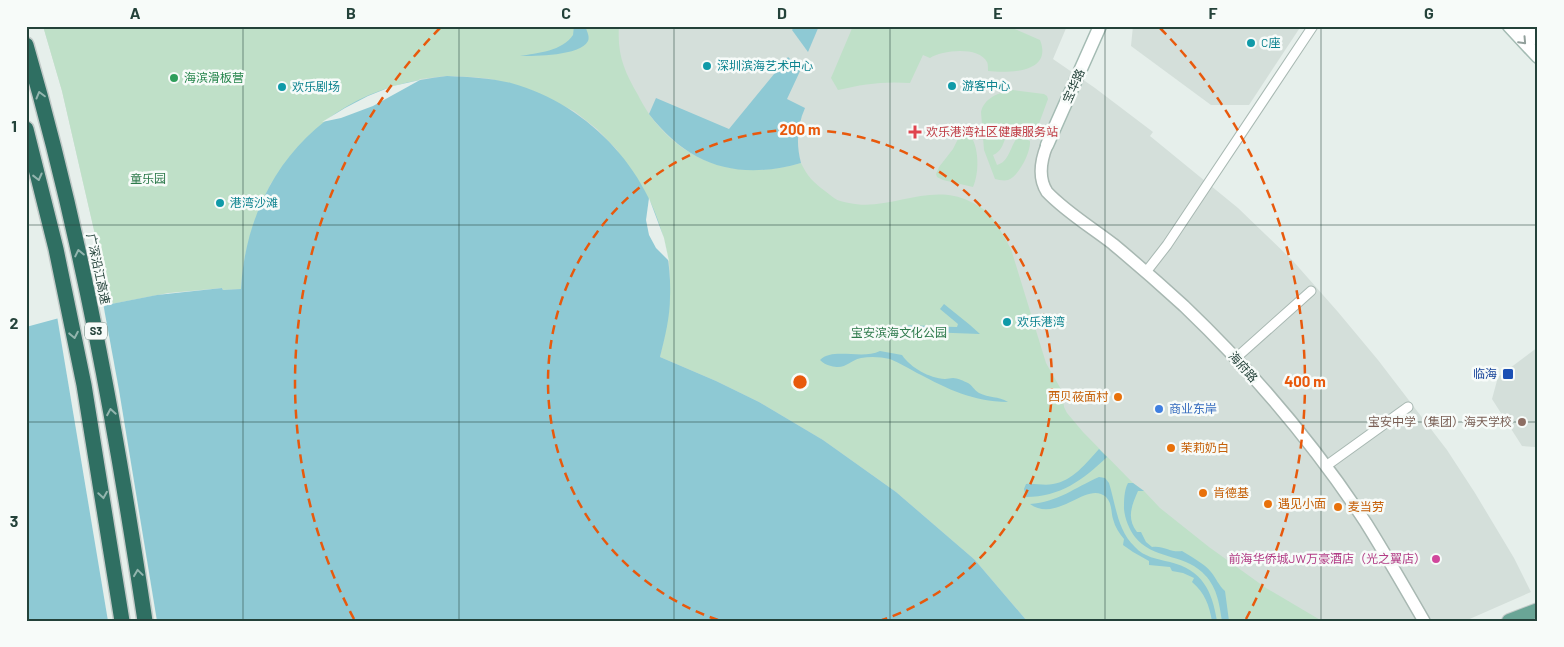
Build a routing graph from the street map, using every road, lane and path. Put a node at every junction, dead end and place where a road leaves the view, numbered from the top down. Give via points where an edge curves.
1 (1100, 26) edge
2 (1314, 26) edge
3 (1509, 26) edge
4 (1524, 26) edge
5 (1538, 40) edge
6 (26, 45) edge
7 (1538, 57) edge
8 (26, 129) edge
9 (1047, 145) joint
10 (1146, 272) junction
11 (1311, 291) dead end
12 (1236, 358) junction
13 (1408, 407) dead end
14 (1326, 466) junction
15 (1538, 610) edge
16 (122, 621) edge
17 (145, 621) edge
18 (1424, 621) edge
19 (1509, 621) edge

1 - 9 main road, 宝华路
2 - 10 street
3 -> 7 main road
4 - 5 main road
17 -> 6 highway, 广深沿江高速 / S3 via 91,307 57,158
8 -> 16 highway, S3 via 56,250 84,385
9 - 10 street, 海府路 via 1041,174 1047,192
10 - 12 street, 海府路
11 - 12 street
12 - 14 street, 海府路
13 - 14 street
14 - 18 street, 海府路 via 1366,523
15 - 19 main road

